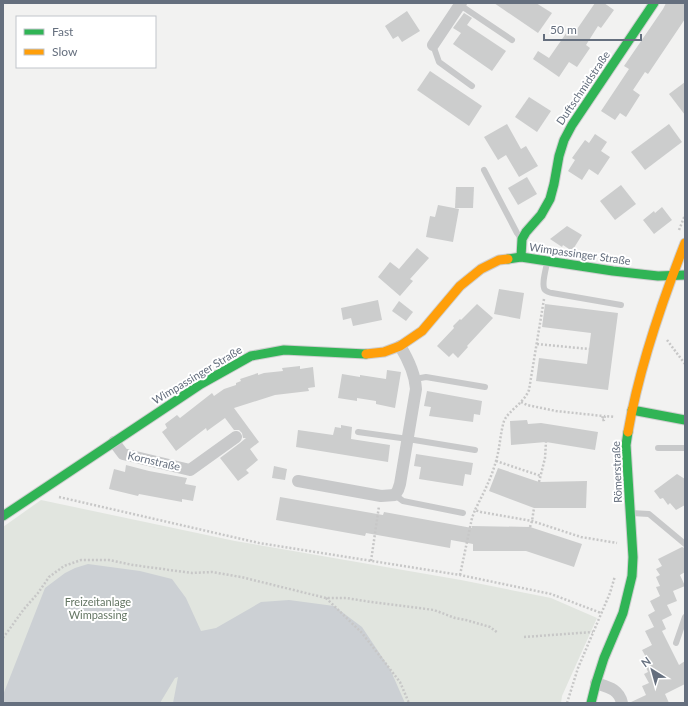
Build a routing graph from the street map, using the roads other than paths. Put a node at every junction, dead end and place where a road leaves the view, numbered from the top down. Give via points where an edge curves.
1 (654, 3) edge
2 (460, 4) edge
3 (512, 40) dead end
4 (433, 45) joint
5 (472, 86) dead end
6 (484, 170) dead end
7 (522, 239) junction
8 (685, 242) edge
9 (521, 257) junction
10 (547, 261) junction
11 (685, 274) edge
12 (672, 276) junction
13 (621, 305) dead end
14 (400, 346) junction
15 (415, 379) junction
16 (485, 387) dead end
17 (632, 410) junction
18 (685, 420) edge
19 (358, 432) dead end
20 (236, 437) dead end
21 (408, 439) junction
22 (114, 442) junction
23 (658, 448) dead end
24 (685, 448) edge
25 (475, 450) dead end
26 (298, 481) dead end
27 (395, 495) junction
28 (464, 513) dead end
29 (630, 513) junction
30 (3, 516) edge
31 (685, 544) edge
32 (685, 617) edge
33 (676, 643) dead end
34 (596, 683) junction
35 (591, 703) edge
36 (622, 703) edge

1 - 7 street, Duftschmidstraße via 572,125 559,156 550,199
2 - 3 lane
2 - 4 street
4 - 5 lane via 439,62
6 - 7 lane
7 - 9 street
8 - 12 street, Römerstraße
9 - 10 street, Wimpassinger Straße
9 - 14 street, Wimpassinger Straße via 499,260 481,269 460,286 422,331
10 - 12 street, Wimpassinger Straße via 613,272
10 - 13 lane via 543,284 546,291
11 - 12 street, Wimpassinger Straße
12 - 17 street, Römerstraße via 643,365
14 - 15 street
14 - 22 street, Wimpassinger Straße via 384,352 362,354 284,350 251,356 201,384
15 - 16 lane via 426,377
15 - 21 street via 416,389
17 - 18 street
17 - 29 street, Römerstraße via 626,445
19 - 21 lane
20 - 22 street, Kornstraße via 190,470 123,454
21 - 25 lane
21 - 27 street via 400,484
22 - 30 street, Wimpassinger Straße
23 - 24 lane
26 - 27 street via 381,496
27 - 28 lane via 402,501
29 - 31 lane via 648,514
29 - 34 street, Römerstraße via 632,576 623,613
32 - 33 lane
34 - 35 street, Römerstraße
34 - 36 street via 618,693

